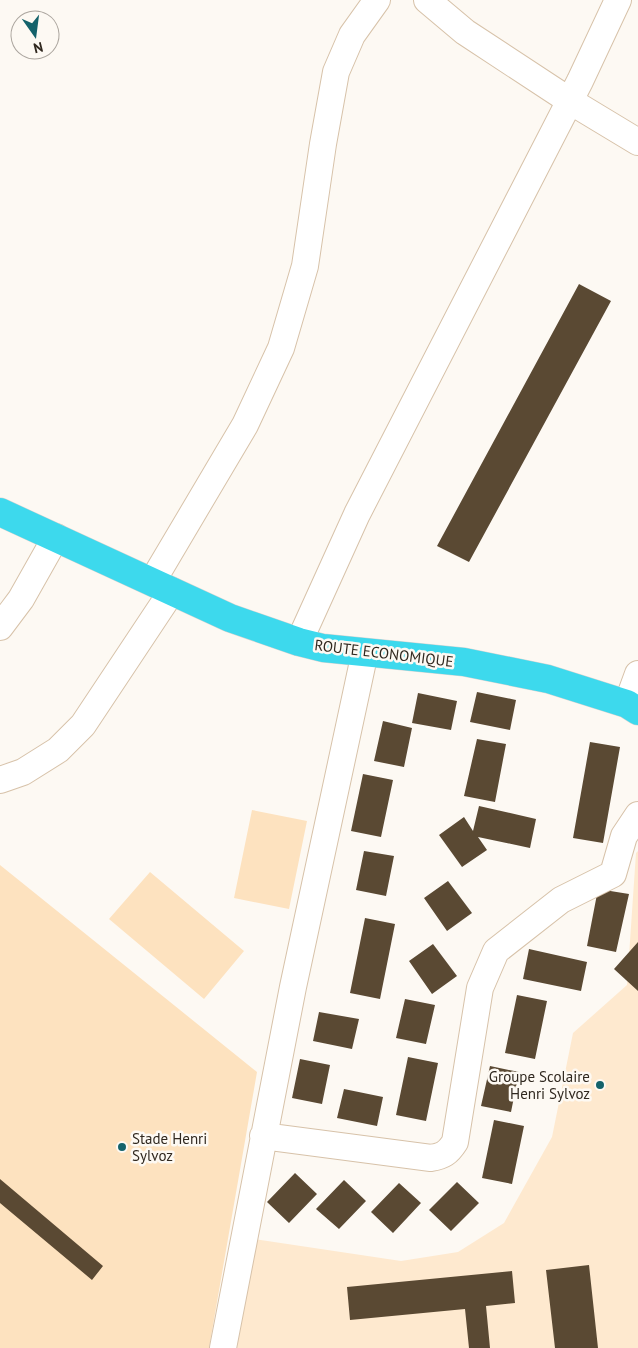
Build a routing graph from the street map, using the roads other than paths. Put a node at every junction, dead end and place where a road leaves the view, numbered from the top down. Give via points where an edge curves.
1 (377, 0) edge
2 (427, 0) edge
3 (618, 0) edge
4 (570, 101) junction
5 (638, 142) edge
6 (0, 512) edge
7 (56, 537) junction
8 (162, 586) junction
9 (0, 627) edge
10 (299, 642) junction
11 (365, 652) junction
12 (638, 674) edge
13 (632, 708) edge
14 (0, 780) edge
15 (638, 816) edge
16 (263, 1136) junction
17 (223, 1348) edge

1 - 8 street via 352,35 336,72 305,266 281,348
2 - 4 street via 465,32
3 - 4 street
4 - 5 street
4 - 10 street via 357,514
6 - 7 highway, ROUTE ECONOMIQUE
7 - 8 highway, ROUTE ECONOMIQUE
7 - 9 street via 21,599
8 - 10 highway, ROUTE ECONOMIQUE via 230,618
8 - 14 street via 83,725 58,750 23,772
10 - 11 highway, ROUTE ECONOMIQUE
11 - 13 highway, ROUTE ECONOMIQUE via 464,662 539,677
11 - 16 street
12 - 13 street
15 - 16 street via 624,836 613,874 561,900 496,951 480,988 455,1142 449,1151 431,1158
16 - 17 street

